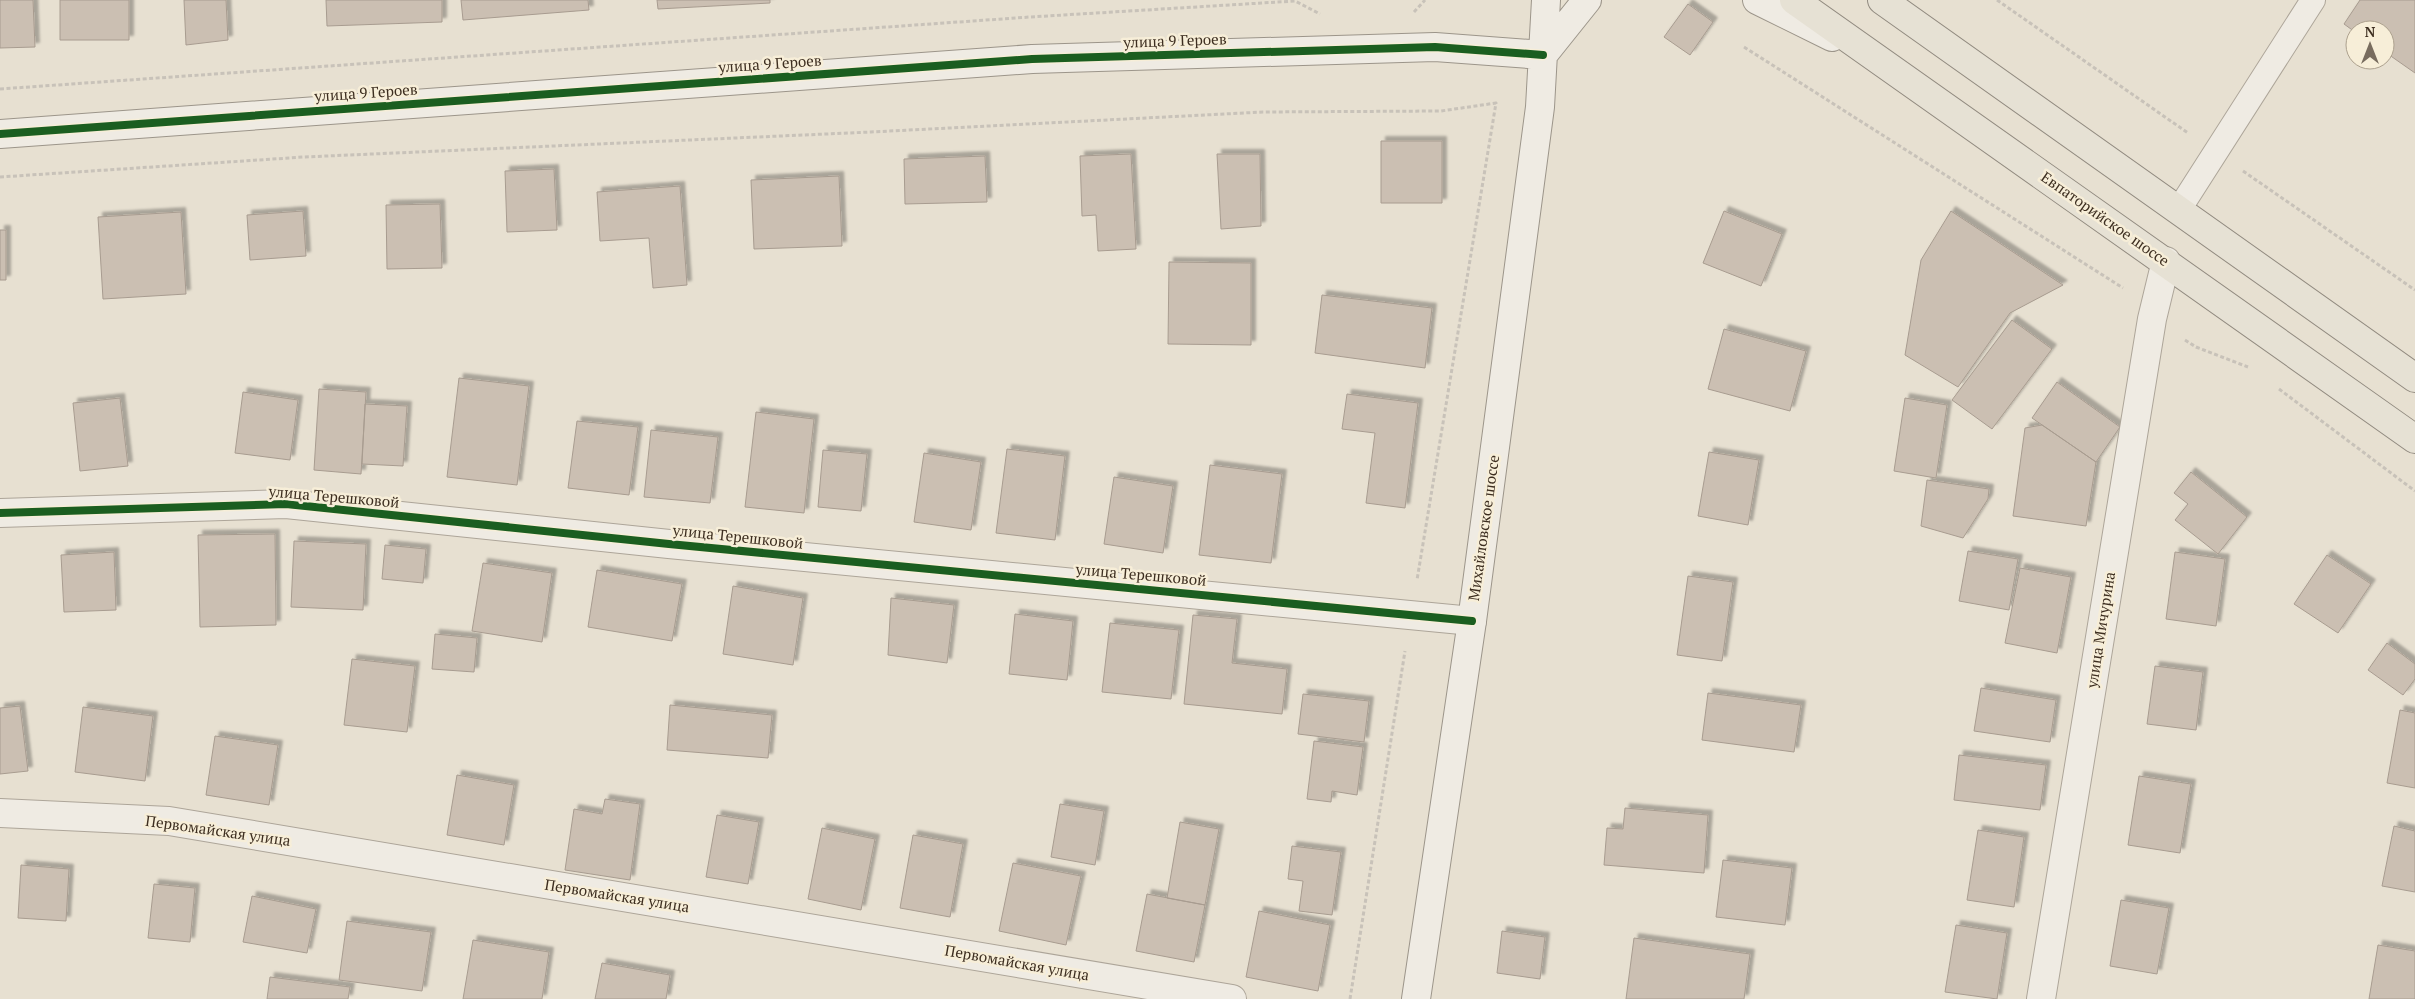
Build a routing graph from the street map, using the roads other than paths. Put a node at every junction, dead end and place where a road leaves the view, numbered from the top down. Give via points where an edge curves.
1 (1546, 0) edge
2 (1587, 0) edge
3 (1757, 0) edge
4 (1794, 0) edge
5 (1882, 0) edge
6 (2313, 0) edge
7 (1544, 55) junction
8 (1878, 59) junction
9 (0, 134) edge
10 (2178, 211) junction
11 (2166, 261) junction
12 (2415, 378) edge
13 (2415, 439) edge
14 (0, 513) edge
15 (1472, 620) junction
16 (0, 813) edge
17 (1232, 999) edge
18 (1416, 999) edge
19 (2042, 999) edge

1 - 7 street, Михайловское шоссе
2 - 7 street
3 - 8 street
4 - 8 main road, Евпаторийское шоссе
5 - 10 main road
6 - 10 lane
7 - 9 street, улица 9 Героев via 1435,47 1032,59
7 - 15 street, Михайловское шоссе
8 - 11 main road, Евпаторийское шоссе
10 - 12 main road
11 - 13 main road, Евпаторийское шоссе
11 - 19 street, улица Мичурина via 2152,319
14 - 15 street, улица Терешковой via 286,504 669,544
15 - 18 street, Михайловское шоссе
16 - 17 street, Первомайская улица via 169,821

